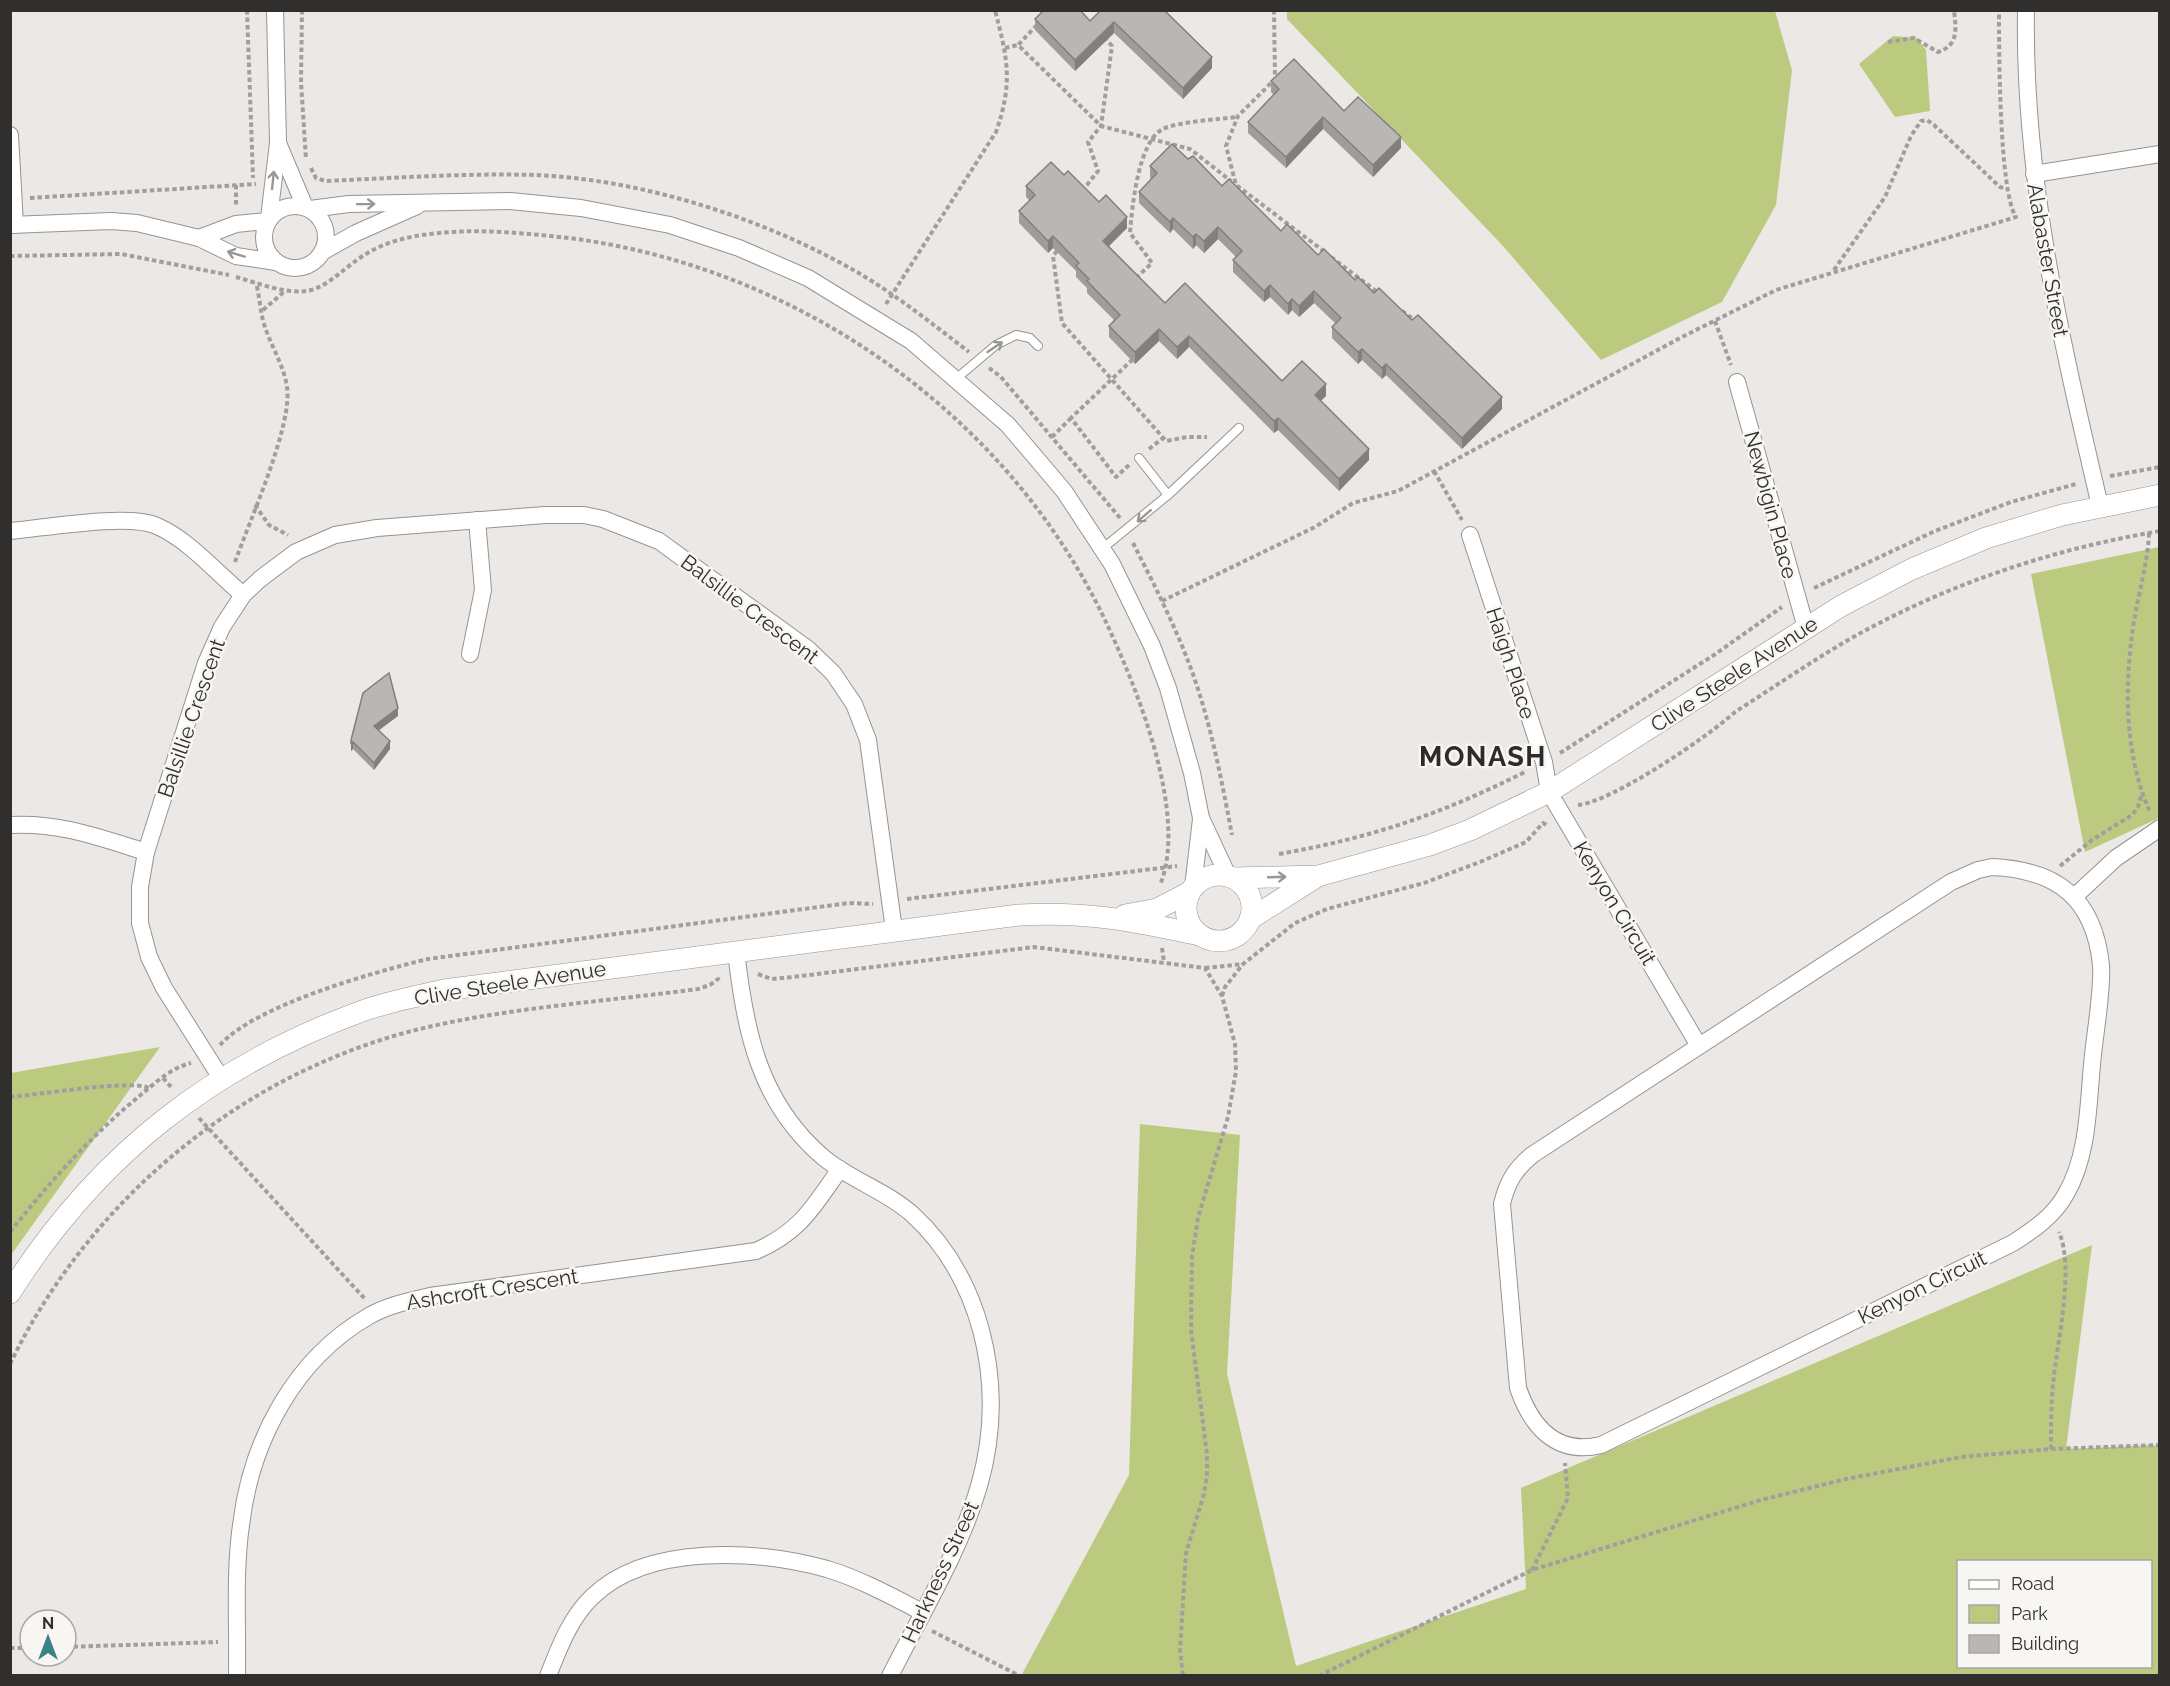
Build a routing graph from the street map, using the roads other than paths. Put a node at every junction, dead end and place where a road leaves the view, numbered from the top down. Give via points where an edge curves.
1 (275, 10) edge
2 (2026, 10) edge
3 (10, 135) edge
4 (278, 143) junction
5 (2160, 154) edge
6 (2034, 174) junction
7 (423, 203) junction
8 (308, 208) junction
9 (268, 219) junction
10 (13, 225) edge
11 (199, 238) junction
12 (322, 252) junction
13 (276, 262) junction
14 (1038, 346) dead end
15 (957, 378) junction
16 (1737, 382) road end
17 (1239, 428) dead end
18 (1139, 458) road end
19 (1168, 495) junction
20 (2160, 495) edge
21 (2100, 506) junction
22 (477, 520) junction
23 (10, 531) edge
24 (1470, 535) road end
25 (1102, 549) junction
26 (243, 595) junction
27 (1806, 628) junction
28 (470, 654) dead end
29 (1549, 792) junction
30 (1201, 818) junction
31 (10, 825) edge
32 (2159, 828) edge
33 (146, 852) junction
34 (1318, 876) junction
35 (1232, 877) junction
36 (1191, 890) junction
37 (2074, 897) junction
38 (1116, 917) junction
39 (1250, 919) junction
40 (894, 930) junction
41 (1200, 935) junction
42 (736, 951) junction
43 (1699, 1046) junction
44 (221, 1078) junction
45 (840, 1169) junction
46 (10, 1293) edge
47 (919, 1618) junction
48 (237, 1676) edge
49 (548, 1676) edge
50 (890, 1676) edge

1 - 4 street
2 - 6 street, Alabaster Street
3 - 10 street
4 - 8 street
9 -> 4 street
5 - 6 street
6 - 21 street, Alabaster Street via 2046,265
8 -> 7 street
7 - 12 street
7 - 15 street via 539,203 670,225 739,248 808,278 877,318
8 - 9 street via 286,207
8 - 12 street via 321,219 326,232
9 - 11 street via 236,224
9 - 13 street via 263,243
10 - 11 street via 111,221
13 -> 11 street via 236,256
12 - 13 street via 310,265 301,267
15 -> 14 lane via 996,345 1016,335 1030,338
15 - 25 street via 1008,425 1043,466
16 - 27 street, Newbigin Place
17 - 19 lane
18 - 19 lane
19 -> 25 lane
20 - 21 street, Clive Steele Avenue
21 - 27 street, Clive Steele Avenue via 1975,543 1912,569
22 - 26 street, Balsillie Crescent via 335,535 296,552
22 - 28 street via 483,590
22 - 40 street, Balsillie Crescent via 584,515 641,531 798,642 833,673 854,704 868,740
23 - 26 street via 136,521 156,525
24 - 29 street, Haigh Place via 1544,762
25 - 30 street via 1152,646 1168,688
26 - 33 street, Balsillie Crescent via 222,627 206,663
27 - 29 street, Clive Steele Avenue
29 - 34 street, Clive Steele Avenue via 1430,845
29 - 43 street, Kenyon Circuit
30 - 35 street
30 - 36 street
31 - 33 street via 67,827
32 - 37 street via 2116,858
33 - 44 street, Balsillie Crescent via 140,887 140,923 149,957
35 -> 34 street, Clive Steele Avenue
34 - 39 street, Clive Steele Avenue
35 - 36 street via 1205,877
35 - 39 street via 1252,900
36 - 38 street, Clive Steele Avenue via 1157,909
36 - 41 street via 1186,911
37 - 43 street, Kenyon Circuit via 2049,878 2021,868 1978,870 1951,882
37 - 43 street, Kenyon Circuit via 2093,928 2101,967 2085,1138 2079,1168 2058,1206 2013,1243 1611,1440 1590,1448 1566,1446 1540,1431 1526,1412 1518,1388 1503,1225 1502,1204 1507,1184 1517,1167 1532,1155
38 - 40 street, Clive Steele Avenue via 1053,913
38 - 41 street, Clive Steele Avenue
39 - 41 street via 1238,935 1229,939 1219,941
40 - 42 street, Clive Steele Avenue
42 - 44 street, Clive Steele Avenue via 444,990 346,1018 293,1039
42 - 45 street, Harkness Street via 743,1011 754,1054 772,1095 795,1130
44 - 46 street, Clive Steele Avenue via 171,1112 116,1160 53,1229
45 - 47 street, Harkness Street via 913,1215 943,1248 976,1311 988,1358 992,1416 982,1480 966,1526
45 - 48 street, Ashcroft Crescent via 802,1223 781,1240 756,1251 430,1296 377,1312 334,1340 302,1373 276,1412 256,1456 240,1529
47 - 49 street via 878,1590 828,1570 777,1558 709,1556 673,1560 632,1570 590,1598 569,1626
47 - 50 street, Harkness Street

